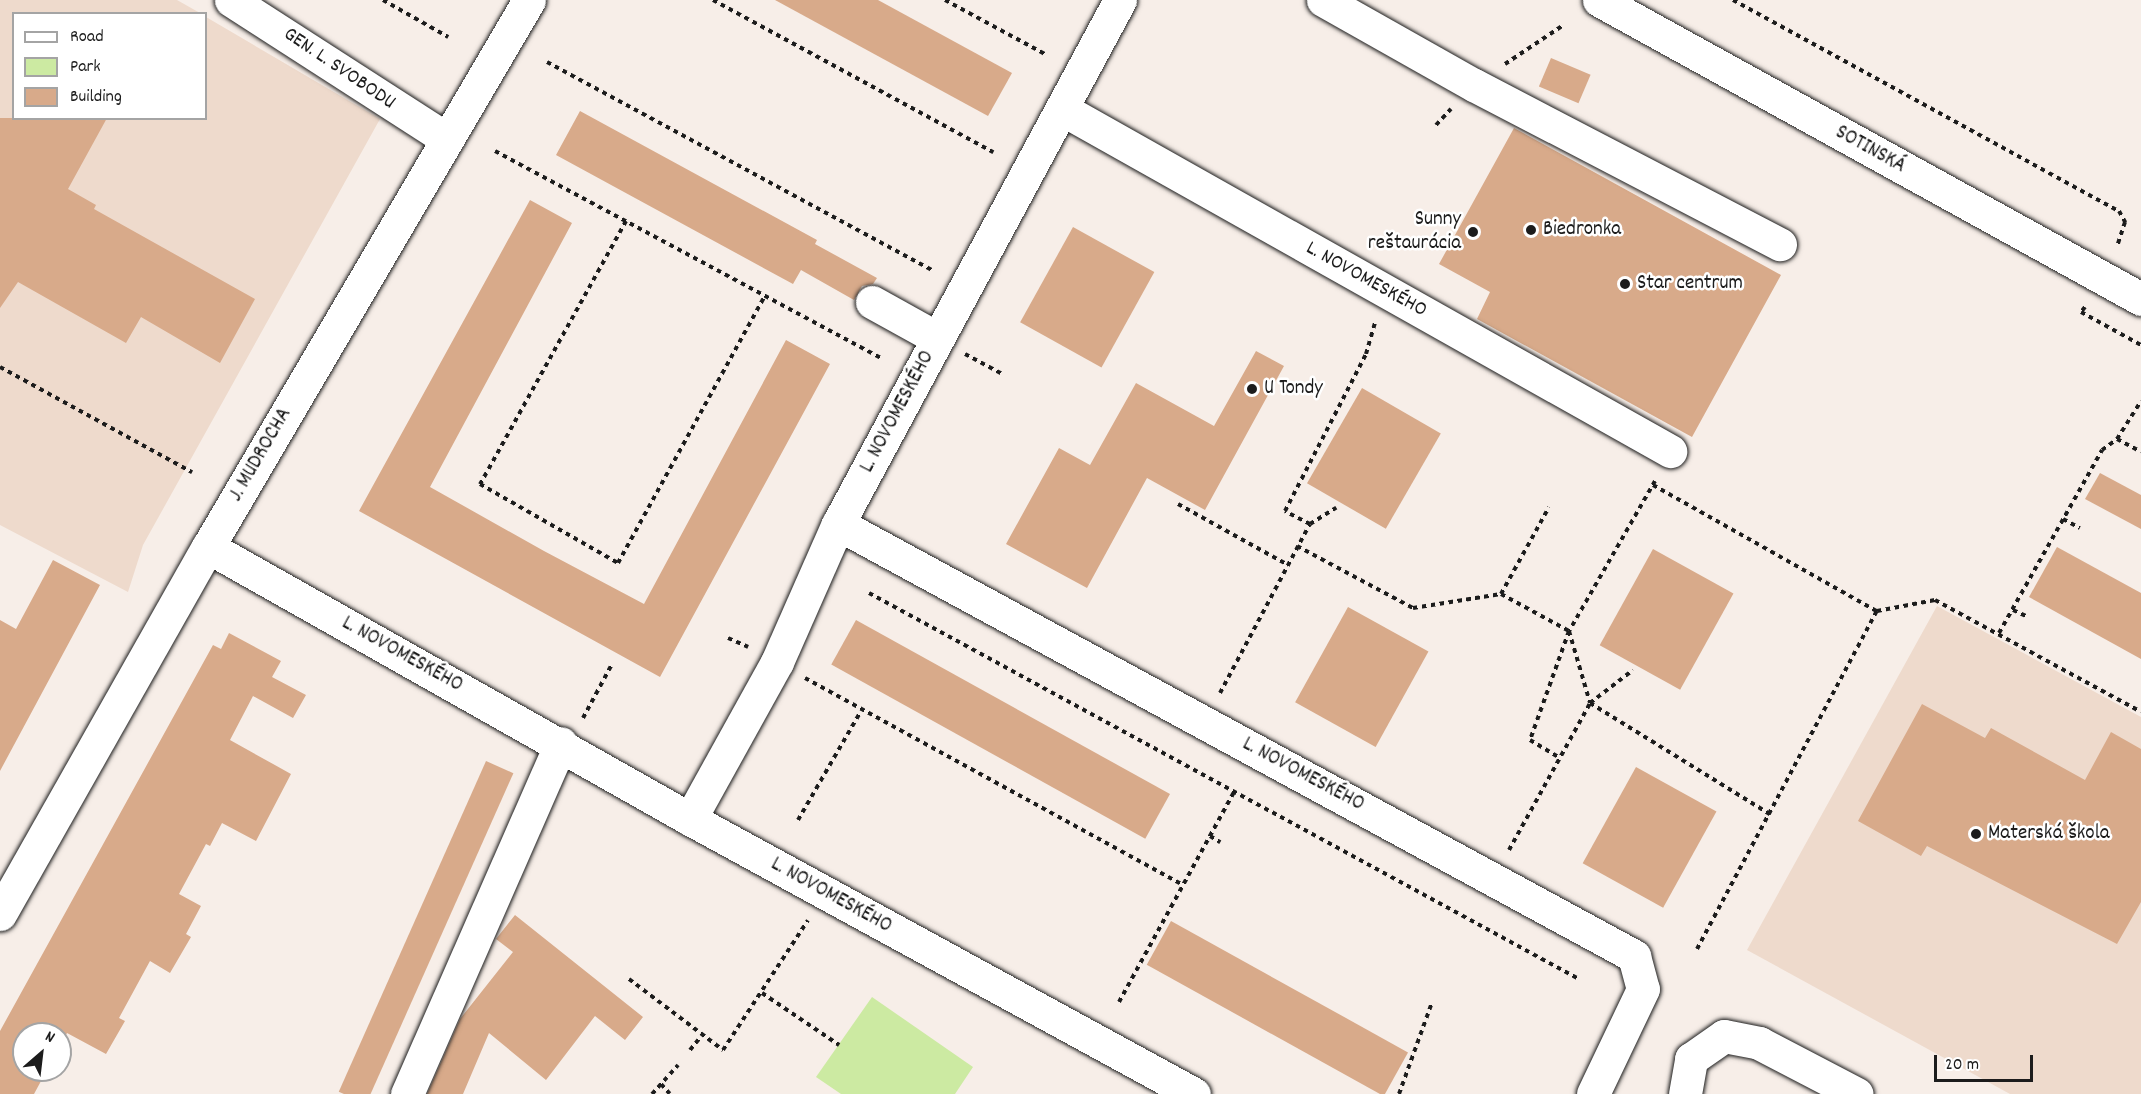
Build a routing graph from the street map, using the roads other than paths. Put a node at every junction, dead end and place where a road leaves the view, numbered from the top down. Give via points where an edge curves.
1 (231, 0) edge
2 (529, 0) edge
3 (1120, 0) edge
4 (1323, 0) edge
5 (1599, 0) edge
6 (1062, 109) junction
7 (447, 139) junction
8 (1780, 244) dead end
9 (2141, 299) edge
10 (872, 302) dead end
11 (937, 338) junction
12 (1670, 451) road end
13 (838, 524) junction
14 (208, 547) junction
15 (561, 743) junction
16 (690, 819) junction
17 (0, 914) edge
18 (407, 1094) edge
19 (1194, 1094) edge
20 (1593, 1094) edge
21 (1685, 1094) edge
22 (1857, 1094) edge

1 - 7 street, GEN. L. SVOBODU
2 - 7 street, J. MUDROCHA
3 - 6 street, L. NOVOMESKÉHO
4 - 8 street via 1474,85
5 - 9 street, SOTINSKÁ
6 - 11 street, L. NOVOMESKÉHO
6 - 12 street, L. NOVOMESKÉHO
7 - 14 street, J. MUDROCHA
10 - 11 street
11 - 13 street, L. NOVOMESKÉHO
13 - 16 street, L. NOVOMESKÉHO via 777,662
13 - 20 street, L. NOVOMESKÉHO via 1495,877 1634,956 1643,989
14 - 15 street, L. NOVOMESKÉHO
14 - 17 street, J. MUDROCHA
15 - 16 street, L. NOVOMESKÉHO
15 - 18 street
16 - 19 street, L. NOVOMESKÉHO
21 - 22 street via 1691,1059 1724,1036 1758,1042

